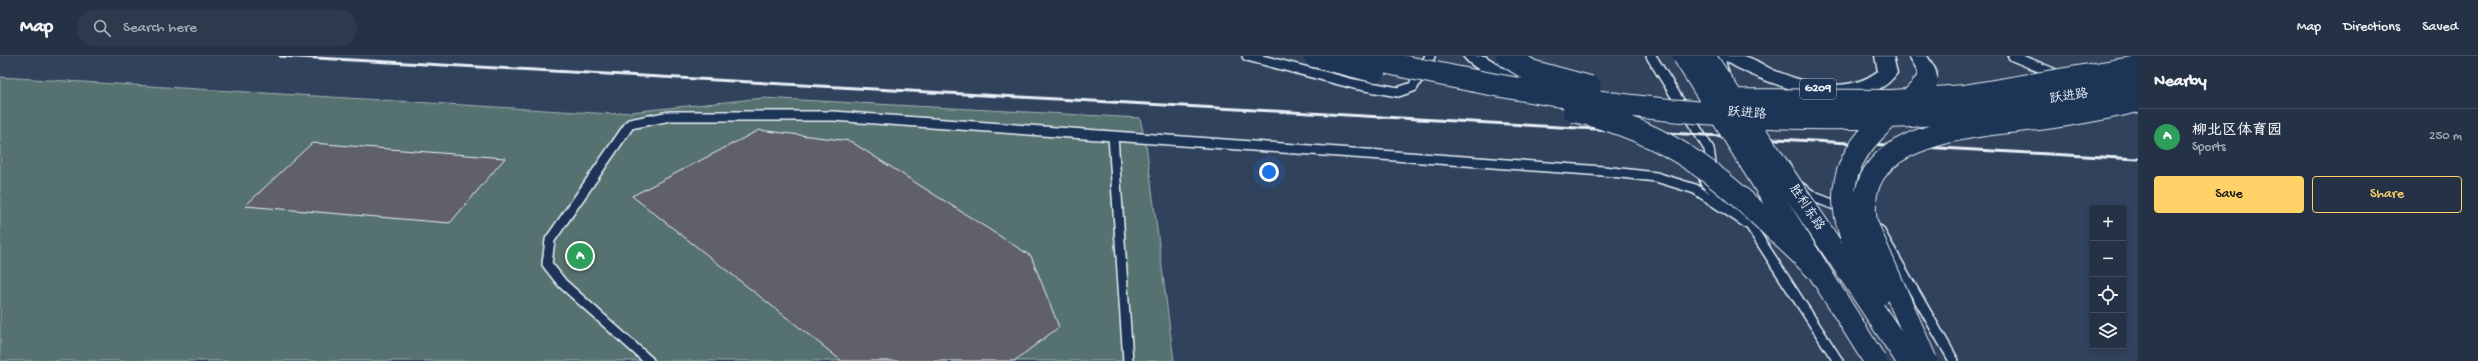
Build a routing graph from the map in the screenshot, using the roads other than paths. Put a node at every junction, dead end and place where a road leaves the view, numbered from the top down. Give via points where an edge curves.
1 (1247, 56) edge
2 (1315, 56) edge
3 (1358, 56) edge
4 (1430, 56) edge
5 (1472, 56) edge
6 (1507, 56) edge
7 (1651, 56) edge
8 (1672, 56) edge
9 (1684, 56) edge
10 (1704, 56) edge
11 (1723, 56) edge
12 (1731, 56) edge
13 (1884, 56) edge
14 (1918, 56) edge
15 (2013, 56) edge
16 (2138, 67) edge
17 (1696, 78) junction
18 (2138, 85) edge
19 (1565, 96) junction
20 (2138, 101) edge
21 (2138, 110) edge
22 (1113, 136) junction
23 (1751, 226) junction
24 (1816, 269) junction
25 (649, 361) edge
26 (1128, 361) edge
27 (1838, 361) edge
28 (1876, 361) edge
29 (1908, 361) edge
30 (1922, 361) edge
31 (1926, 361) edge
32 (1954, 361) edge

1 - 4 lane via 1354,84 1398,92 1413,87
2 - 24 main road, bridge via 1464,91 1596,116 1648,134 1685,154 1714,176
3 - 19 main road, 跃进路, bridge via 1446,76
5 - 19 main road, bridge via 1509,78
6 - 16 main road, bridge via 1531,71 1589,86 1714,100 1892,101 1964,96
7 - 23 lane via 1709,149 1711,163 1703,174 1705,183
8 - 17 main road
9 - 17 main road, 胜利东路, bridge
10 - 29 main road, 胜利东路, bridge
11 - 32 lane via 1723,71 1800,188 1814,197 1861,215 1879,230
12 - 13 main road, G209 via 1782,80 1805,87 1831,90 1865,88 1881,81 1888,73 1887,60
14 - 30 main road, bridge via 1927,71 1927,81 1858,151 1845,177 1843,206 1844,222 1855,250 1882,300
15 - 21 lane
17 - 24 main road, 胜利东路, bridge
18 - 19 main road, 跃进路, bridge via 1983,110 1910,116 1764,116 1631,106
20 - 31 main road, bridge via 2046,118 1987,124 1915,142 1881,165 1872,176 1864,207 1866,223
22 - 23 lane via 1603,171 1656,178 1695,189
22 - 25 lane via 833,116 670,116 630,124 550,240 547,264 562,283
22 - 26 lane
23 - 27 lane
24 - 28 main road, 胜利东路, bridge

